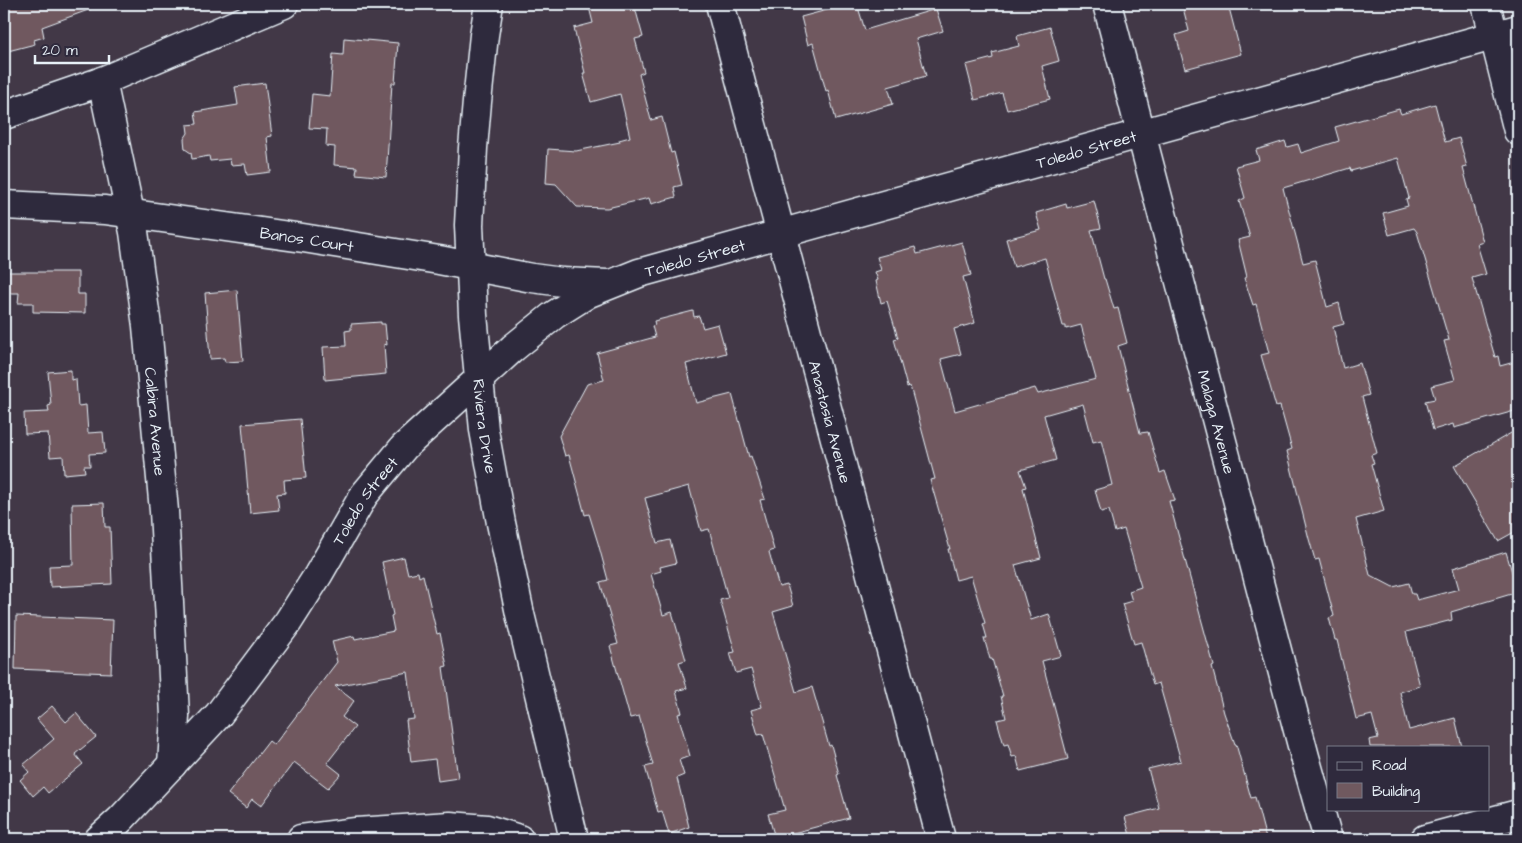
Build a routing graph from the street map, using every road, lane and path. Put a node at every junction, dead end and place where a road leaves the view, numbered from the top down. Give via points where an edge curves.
1 (284, 4) edge
2 (490, 4) edge
3 (720, 4) edge
4 (1107, 4) edge
5 (1486, 4) edge
6 (1506, 32) edge
7 (102, 82) junction
8 (4, 115) edge
9 (1518, 131) edge
10 (1141, 133) junction
11 (4, 206) edge
12 (130, 214) junction
13 (780, 234) junction
14 (470, 266) junction
15 (607, 284) junction
16 (479, 378) junction
17 (172, 765) junction
18 (1518, 814) edge
19 (99, 839) edge
20 (301, 839) edge
21 (519, 839) edge
22 (574, 839) edge
23 (941, 839) edge
24 (1328, 839) edge
25 (1425, 839) edge

1 - 7 street
2 - 14 street, Riviera Drive via 473,148
3 - 13 street, Anastasia Avenue
4 - 10 street, Malaga Avenue
5 - 6 street
6 - 9 street
6 - 10 street, Toledo Street
7 - 8 street
7 - 12 street, Calbira Avenue
10 - 13 street, Toledo Street
10 - 24 street, Malaga Avenue
11 - 12 street, Banos Court
12 - 14 street, Banos Court
12 - 17 street, Calbira Avenue via 147,326 164,511 175,716
13 - 15 street, Toledo Street
13 - 23 street, Anastasia Avenue
14 - 15 street, Banos Court via 553,280
14 - 16 street, Riviera Drive
15 - 16 street, Toledo Street via 554,315
16 - 17 street, Toledo Street via 404,447 376,480 288,622 219,714
16 - 22 street, Riviera Drive via 484,430 501,523
17 - 19 street, Toledo Street
18 - 25 street
20 - 21 street via 450,826 487,830

